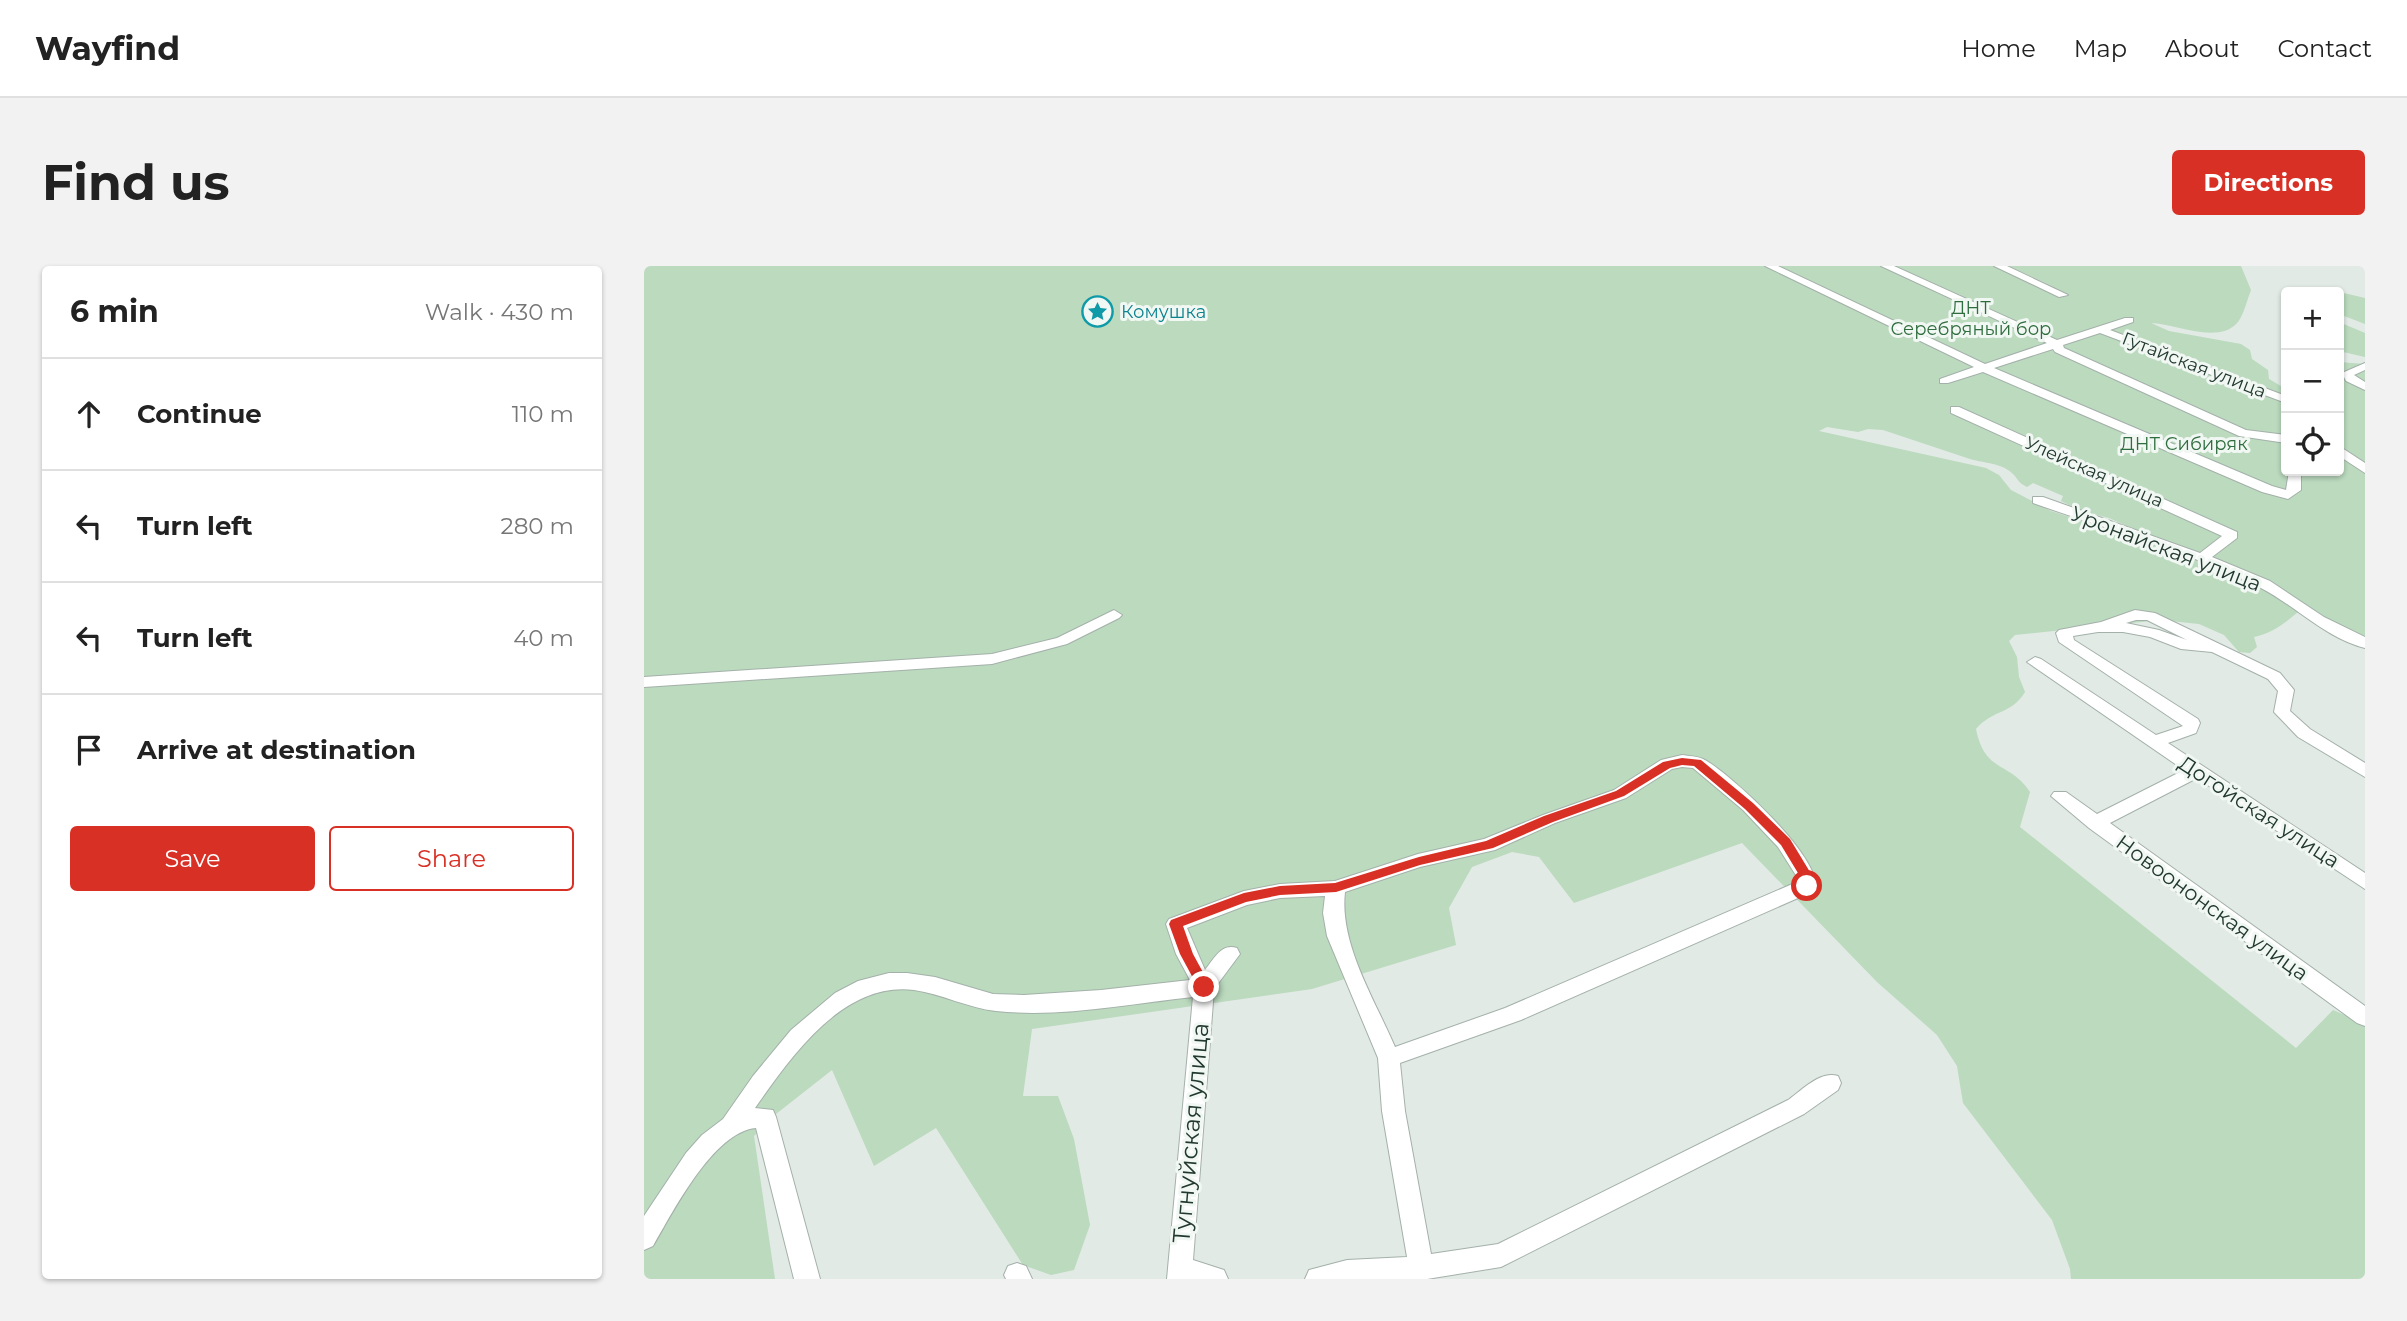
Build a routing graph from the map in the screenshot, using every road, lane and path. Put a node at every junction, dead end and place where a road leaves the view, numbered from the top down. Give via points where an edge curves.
1 (1770, 266) edge
2 (1886, 266) edge
3 (1999, 266) edge
4 (2063, 295) dead end
5 (2129, 320) dead end
6 (2101, 330) junction
7 (2057, 344) junction
8 (2365, 366) edge
9 (1982, 368) junction
10 (1944, 381) dead end
11 (2365, 387) edge
12 (2281, 398) edge
13 (1955, 410) dead end
14 (2281, 438) edge
15 (2344, 454) edge
16 (2365, 469) edge
17 (2295, 476) edge
18 (2038, 500) dead end
19 (2202, 558) junction
20 (1114, 615) dead end
21 (2365, 643) edge
22 (2035, 662) dead end
23 (644, 682) edge
24 (2152, 742) junction
25 (2196, 771) junction
26 (2365, 771) edge
27 (2060, 796) dead end
28 (2095, 823) junction
29 (2365, 882) edge
30 (1336, 888) junction
31 (1230, 954) dead end
32 (1204, 987) junction
33 (2362, 1010) edge
34 (1389, 1058) junction
35 (1830, 1083) dead end
36 (732, 1124) junction
37 (644, 1238) edge
38 (1420, 1268) junction
39 (1180, 1274) edge
40 (807, 1279) edge
41 (1215, 1279) edge
42 (1318, 1279) edge

1 - 9 street
2 - 7 street
3 - 4 street
5 - 6 street
6 - 7 street
6 - 12 street, Гутайская улица
7 - 9 street
7 - 14 street via 2059,350 2243,433
8 - 11 street via 2348,373
9 - 10 street
9 - 17 street via 2267,489 2288,495 2294,490
13 - 19 street, Улейская улица via 2232,536
15 - 16 street
18 - 19 street, Уронайская улица
19 - 21 street, Уронайская улица via 2265,584 2319,620
20 - 23 street via 1062,641 992,659
22 - 24 street, Догойская улица
24 - 25 street, Догойская улица
24 - 26 street, Догойская улица via 2190,729 2192,723 2067,642 2064,634 2098,627 2154,633 2181,644 2217,648 2274,676 2286,690 2281,712 2304,733
25 - 28 street
25 - 29 street, Догойская улица
27 - 28 street, Новоононская улица
28 - 33 street, Новоононская улица
30 - 32 street via 1244,898 1176,924
30 - 34 street via 1333,913 1337,936
30 - 34 street via 1488,845 1620,794 1667,764 1682,761 1698,763 1749,806 1785,842 1807,877 1807,886 1513,1014
31 - 32 street
32 - 36 street via 1093,1002 1039,1004 993,1003 931,985 889,981 855,990 787,1048
32 - 39 street, Тугнуйская улица
34 - 38 street via 1396,1133 1419,1234
35 - 38 street via 1785,1113 1502,1255
36 - 37 street via 705,1146
36 - 40 street via 751,1115 765,1117
38 - 42 street via 1347,1272
39 - 41 street

